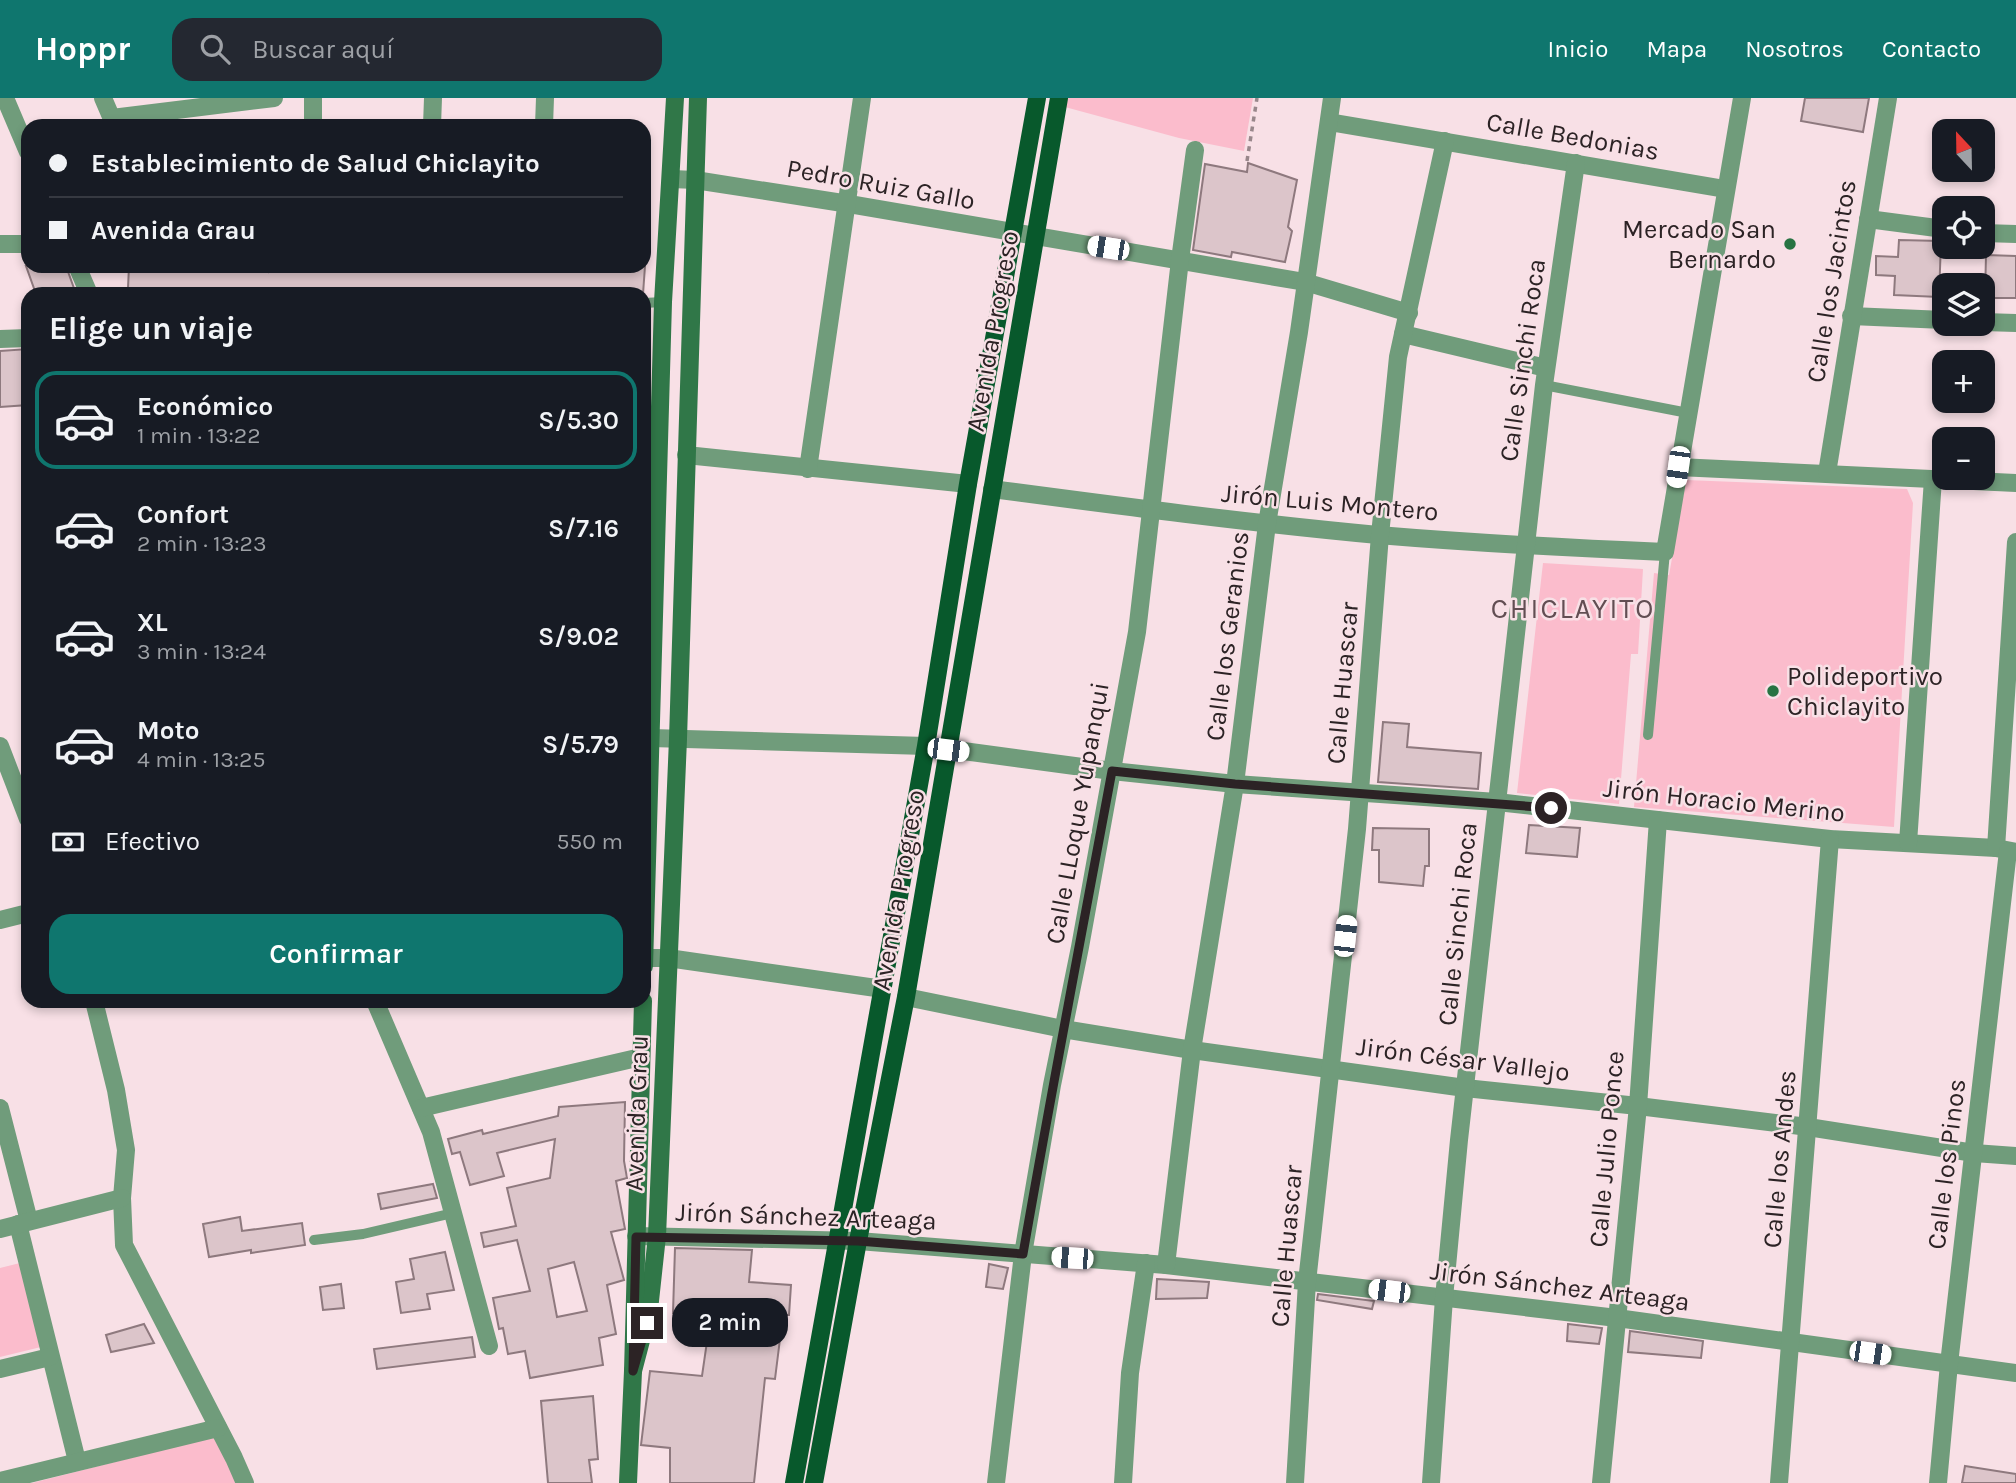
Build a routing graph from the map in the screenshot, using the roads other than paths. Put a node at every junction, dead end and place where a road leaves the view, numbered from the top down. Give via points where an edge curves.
1 (5, 98) edge
2 (103, 98) edge
3 (274, 98) edge
4 (313, 98) edge
5 (433, 98) edge
6 (545, 98) edge
7 (675, 98) edge
8 (698, 98) edge
9 (862, 98) edge
10 (1037, 98) edge
11 (1059, 98) edge
12 (1332, 98) edge
13 (1742, 98) edge
14 (1888, 98) edge
15 (113, 119) edge
16 (134, 119) edge
17 (313, 119) edge
18 (432, 119) edge
19 (544, 119) edge
20 (1329, 122) junction
21 (21, 136) edge
22 (1445, 141) junction
23 (1195, 150) dead end
24 (1576, 163) junction
25 (671, 179) junction
26 (695, 180) junction
27 (1725, 188) junction
28 (849, 204) junction
29 (1868, 219) junction
30 (1932, 227) edge
31 (1012, 233) junction
32 (1995, 233) edge
33 (2016, 234) edge
34 (1035, 236) junction
35 (0, 244) edge
36 (21, 244) edge
37 (1180, 260) junction
38 (1306, 282) junction
39 (663, 302) junction
40 (651, 303) edge
41 (1409, 313) junction
42 (1851, 316) junction
43 (1932, 319) edge
44 (1995, 322) edge
45 (2016, 323) edge
46 (1403, 334) junction
47 (21, 338) edge
48 (0, 339) edge
49 (1545, 376) junction
50 (1688, 413) junction
51 (686, 454) junction
52 (1678, 467) junction
53 (808, 469) junction
54 (1827, 473) junction
55 (1932, 479) edge
56 (1995, 482) edge
57 (2016, 483) edge
58 (968, 484) junction
59 (992, 489) junction
60 (1932, 490) edge
61 (1151, 510) junction
62 (1267, 524) junction
63 (1380, 535) junction
64 (2016, 542) edge
65 (1525, 546) junction
66 (1665, 552) junction
67 (1648, 735) dead end
68 (651, 737) joint
69 (678, 739) junction
70 (0, 746) edge
71 (926, 746) junction
72 (948, 750) junction
73 (1112, 771) junction
74 (1235, 784) junction
75 (8, 788) edge
76 (1359, 794) junction
77 (1497, 802) junction
78 (21, 808) edge
79 (1658, 820) junction
80 (1830, 839) junction
81 (1908, 843) junction
82 (2007, 850) edge
83 (21, 915) edge
84 (0, 920) edge
85 (651, 958) edge
86 (668, 958) junction
87 (883, 989) junction
88 (906, 997) junction
89 (96, 1008) edge
90 (378, 1008) edge
91 (643, 1008) edge
92 (1063, 1028) junction
93 (1192, 1050) junction
94 (641, 1057) junction
95 (1331, 1069) junction
96 (1465, 1088) junction
97 (1638, 1106) junction
98 (421, 1108) junction
99 (1, 1118) edge
100 (1808, 1127) junction
101 (1974, 1153) junction
102 (2016, 1156) edge
103 (122, 1198) junction
104 (453, 1213) junction
105 (23, 1223) junction
106 (0, 1229) edge
107 (657, 1236) junction
108 (636, 1237) junction
109 (314, 1240) dead end
110 (839, 1241) junction
111 (858, 1241) junction
112 (1023, 1254) junction
113 (1146, 1263) junction
114 (1166, 1265) junction
115 (1307, 1282) junction
116 (1444, 1298) junction
117 (1617, 1318) junction
118 (1790, 1342) junction
119 (489, 1346) dead end
120 (50, 1357) junction
121 (1949, 1364) junction
122 (0, 1369) edge
123 (633, 1371) junction
124 (2016, 1373) edge
125 (218, 1428) junction
126 (77, 1461) junction
127 (29, 1478) edge
128 (0, 1480) edge
129 (245, 1483) edge
130 (628, 1483) edge
131 (794, 1483) edge
132 (814, 1483) edge
133 (996, 1483) edge
134 (1123, 1483) edge
135 (1295, 1483) edge
136 (1431, 1483) edge
137 (1601, 1483) edge
138 (1779, 1483) edge
139 (1938, 1483) edge

1 - 21 street
2 - 15 street
3 - 16 street
4 - 17 street
5 - 18 street
6 - 19 street
7 - 25 street
8 - 26 street, Avenida Grau
9 - 28 street
10 - 31 main road, Avenida Progreso
11 - 34 main road, Avenida Progreso
12 - 20 street, Calle los Geranios
13 - 27 street
14 - 29 street, Calle los Jacintos
20 - 22 street, Calle Bedonias
20 - 38 street, Calle los Geranios
22 - 24 street, Calle Bedonias
22 - 41 street, Calle Huascar
23 - 37 street, Calle LLoque Yupanqui
24 - 27 street, Calle Bedonias
24 - 49 street, Calle Sinchi Roca
25 - 26 street, Pedro Ruiz Gallo
25 - 39 street
26 - 28 street, Pedro Ruiz Gallo
26 - 51 street, Avenida Grau
27 - 50 street
28 - 31 street, Pedro Ruiz Gallo
28 - 53 street
29 - 30 street
29 - 42 street, Calle los Jacintos
31 - 34 street, Pedro Ruiz Gallo
31 - 58 main road, Avenida Progreso
32 - 33 street
34 - 37 street, Pedro Ruiz Gallo
34 - 59 main road, Avenida Progreso
35 - 36 street
37 - 38 street, Pedro Ruiz Gallo
37 - 61 street, Calle LLoque Yupanqui
38 - 41 street, Pedro Ruiz Gallo
38 - 62 street, Calle los Geranios
39 - 40 lane
39 - 68 street
41 - 46 street, Calle Huascar
42 - 43 street
42 - 54 street, Calle los Jacintos
44 - 45 street
46 - 49 street
46 - 63 street, Calle Huascar
47 - 48 street
49 - 50 lane
49 - 65 street, Calle Sinchi Roca
50 - 52 street
51 - 53 street
51 - 69 street, Avenida Grau
52 - 54 street
52 - 66 street
53 - 58 street
54 - 55 street
56 - 57 street
58 - 71 main road, Avenida Progreso
59 - 61 street, Jirón Luis Montero
59 - 72 main road, Avenida Progreso
60 - 81 street
61 - 62 street, Jirón Luis Montero
61 - 73 street, Calle LLoque Yupanqui via 1137,632
62 - 63 street, Jirón Luis Montero
62 - 74 street, Calle los Geranios
63 - 65 street, Jirón Luis Montero
63 - 76 street, Calle Huascar
64 - 82 street, Calle los Pinos
65 - 66 street, Jirón Luis Montero
65 - 77 street, Calle Sinchi Roca
66 - 67 lane
68 - 69 street, Jirón Horacio Merino
69 - 71 street, Jirón Horacio Merino
69 - 86 street, Avenida Grau
70 - 75 street
71 - 72 street, Jirón Horacio Merino
71 - 87 main road, Avenida Progreso
72 - 73 street, Jirón Horacio Merino
72 - 88 main road, Avenida Progreso
73 - 74 street, Jirón Horacio Merino
73 - 92 street, Calle LLoque Yupanqui
74 - 76 street, Jirón Horacio Merino
74 - 93 street, Calle los Geranios
75 - 78 street
76 - 77 street, Jirón Horacio Merino
76 - 95 street, Calle Huascar
77 - 79 street, Jirón Horacio Merino
77 - 96 street, Calle Sinchi Roca
79 - 80 street, Jirón Horacio Merino
79 - 97 street, Calle Julio Ponce
80 - 81 street, Jirón Horacio Merino
80 - 100 street, Calle los Andes
81 - 82 street, Jirón Horacio Merino
82 - 101 street, Calle los Pinos
83 - 84 street
85 - 86 street
86 - 87 street
86 - 107 street, Avenida Grau
87 - 110 main road, Avenida Progreso
88 - 92 street, Jirón César Vallejo
88 - 111 main road, Avenida Progreso
89 - 103 street via 126,1150
90 - 98 street
91 - 94 street, Avenida Grau
92 - 93 street, Jirón César Vallejo
92 - 112 street, Calle LLoque Yupanqui
93 - 95 street, Jirón César Vallejo
93 - 114 street, Calle los Geranios
94 - 98 street
94 - 108 street, Avenida Grau
95 - 96 street, Jirón César Vallejo
95 - 115 street, Calle Huascar
96 - 97 street, Jirón César Vallejo
96 - 116 street, Calle Sinchi Roca
97 - 100 street, Jirón César Vallejo
97 - 117 street, Calle Julio Ponce
98 - 104 street
99 - 105 street
100 - 101 street, Jirón César Vallejo
100 - 118 street, Calle los Andes
101 - 102 street, Jirón César Vallejo
101 - 121 street, Calle los Pinos
103 - 105 street
103 - 125 street via 124,1245
104 - 109 lane
104 - 119 street
105 - 106 street
105 - 120 street
107 - 108 street, Jirón Sánchez Arteaga
107 - 110 street, Jirón Sánchez Arteaga
107 - 123 street, Avenida Grau via 649,1310
108 - 123 street, Avenida Grau
110 - 111 street, Jirón Sánchez Arteaga
110 - 131 main road, Avenida Progreso
111 - 112 street, Jirón Sánchez Arteaga
111 - 132 main road, Avenida Progreso
112 - 113 street, Jirón Sánchez Arteaga
112 - 133 street, Calle LLoque Yupanqui
113 - 114 street, Jirón Sánchez Arteaga
113 - 134 street via 1130,1373
114 - 115 street, Jirón Sánchez Arteaga
115 - 116 street, Jirón Sánchez Arteaga
115 - 135 street, Calle Huascar
116 - 117 street, Jirón Sánchez Arteaga
116 - 136 street, Calle Sinchi Roca
117 - 118 street, Jirón Sánchez Arteaga
117 - 137 street, Calle Julio Ponce
118 - 121 street, Jirón Sánchez Arteaga
118 - 138 street, Calle los Andes
120 - 122 street
120 - 126 street
121 - 124 street, Jirón Sánchez Arteaga
121 - 139 street, Calle los Pinos
123 - 130 street, Avenida Grau
125 - 126 street
125 - 129 street
126 - 127 street
127 - 128 street

